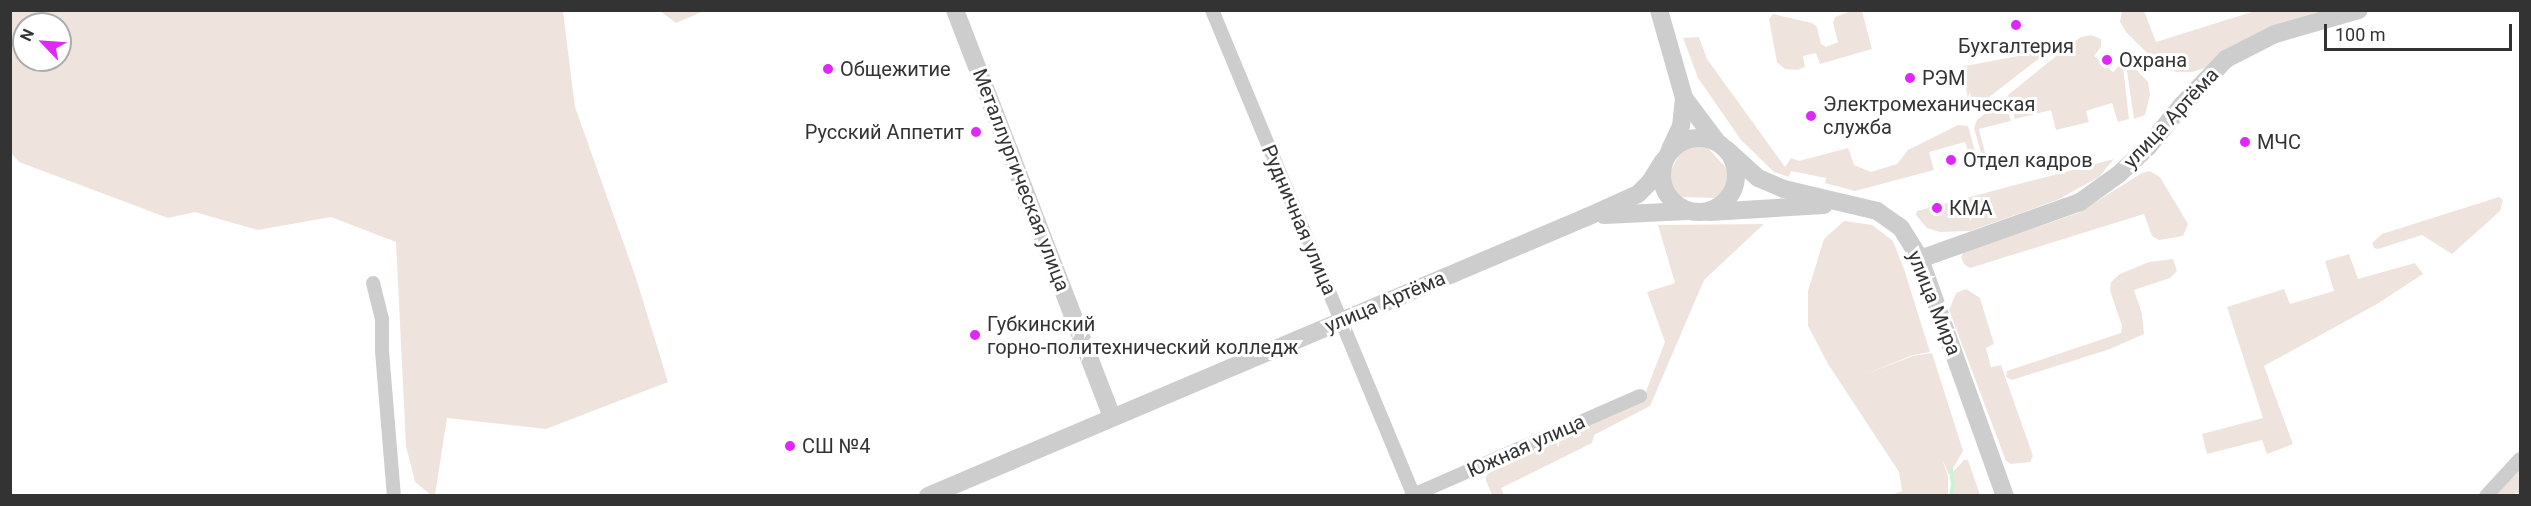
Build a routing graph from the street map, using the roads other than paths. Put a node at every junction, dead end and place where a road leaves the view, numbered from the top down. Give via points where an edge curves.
1 (955, 10) edge
2 (1212, 10) edge
3 (1659, 10) edge
4 (2359, 10) edge
5 (1684, 98) junction
6 (1722, 146) junction
7 (1667, 156) junction
8 (1846, 205) junction
9 (1693, 212) junction
10 (1587, 217) junction
11 (1920, 259) junction
12 (373, 283) dead end
13 (1341, 321) junction
14 (1640, 396) dead end
15 (1112, 417) junction
16 (2520, 459) edge
17 (394, 495) edge
18 (928, 495) edge
19 (1413, 495) edge
20 (2005, 495) edge
21 (2486, 495) edge

1 - 15 street, Металлургическая улица
2 - 13 street, Рудничная улица
3 - 5 street
4 - 11 street, улица Артёма via 2274,34 2226,59 2148,147 2080,202
5 - 6 street
5 - 7 street via 1681,126
6 - 7 street via 1705,138 1692,138 1680,142
6 - 8 street, улица Мира via 1758,178
6 - 9 street via 1734,161 1735,185 1721,205
7 - 9 street via 1661,173 1665,191 1676,205
7 - 10 street, улица Артёма via 1638,194
8 - 9 street
8 - 11 street, улица Мира via 1864,207 1887,217 1901,228
9 - 10 street
10 - 13 street, улица Артёма
11 - 20 street, улица Мира
12 - 17 street via 382,320
13 - 15 street, улица Артёма
13 - 19 street, Рудничная улица
14 - 19 street, Южная улица
15 - 18 street, улица Артёма
16 - 21 street

